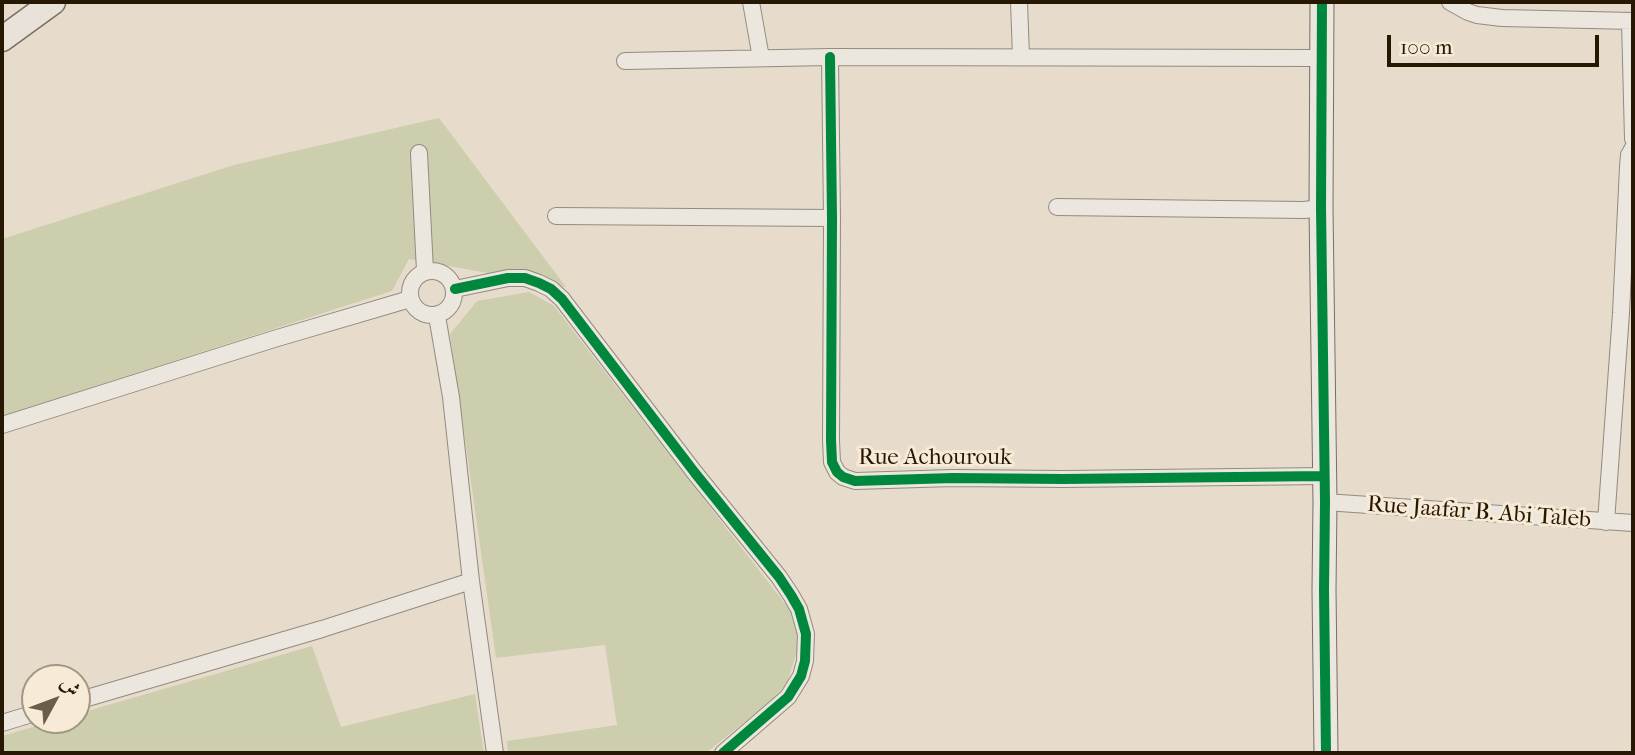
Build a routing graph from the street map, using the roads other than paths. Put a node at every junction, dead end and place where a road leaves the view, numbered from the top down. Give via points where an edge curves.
1 (53, 2) edge
2 (751, 2) edge
3 (1019, 2) edge
4 (1322, 2) edge
5 (1450, 2) edge
6 (1632, 22) edge
7 (2, 39) edge
8 (830, 57) junction
9 (1021, 57) junction
10 (761, 58) junction
11 (1322, 58) junction
12 (625, 61) dead end
13 (1632, 146) edge
14 (419, 153) dead end
15 (1057, 207) dead end
16 (1321, 208) junction
17 (555, 216) dead end
18 (832, 218) junction
19 (425, 271) junction
20 (454, 289) junction
21 (410, 299) junction
22 (437, 316) junction
23 (2, 425) edge
24 (1324, 476) junction
25 (1325, 502) junction
26 (1606, 522) junction
27 (1633, 523) edge
28 (471, 581) junction
29 (91, 697) edge
30 (21, 717) edge
31 (2, 723) edge
32 (495, 753) edge
33 (723, 753) edge
34 (1326, 753) edge

1 - 7 main road
2 - 10 street
3 - 9 street
4 - 11 street
5 - 6 street via 1477,15 1502,18
6 - 13 street
8 - 9 street
8 - 10 street
8 - 18 street, Rue Achourouk
9 - 11 street
10 - 12 street
11 - 16 street
13 - 26 street
14 - 19 street
15 - 16 street
16 - 24 street
17 - 18 street
18 - 24 street, Rue Achourouk via 831,440 833,467 844,477 855,481
19 - 20 street via 447,276
19 - 21 street via 414,280
20 - 22 street via 450,307
20 - 33 street via 508,278 525,278 551,289 791,595 806,634 801,676 788,697
21 - 22 street via 419,312
21 - 23 street
22 - 28 street via 451,397
24 - 25 street
25 - 26 street, Rue Jaafar B. Abi Taleb
25 - 34 street
26 - 27 street, Rue Jaafar B. Abi Taleb
28 - 29 street
28 - 32 street
30 - 31 street

